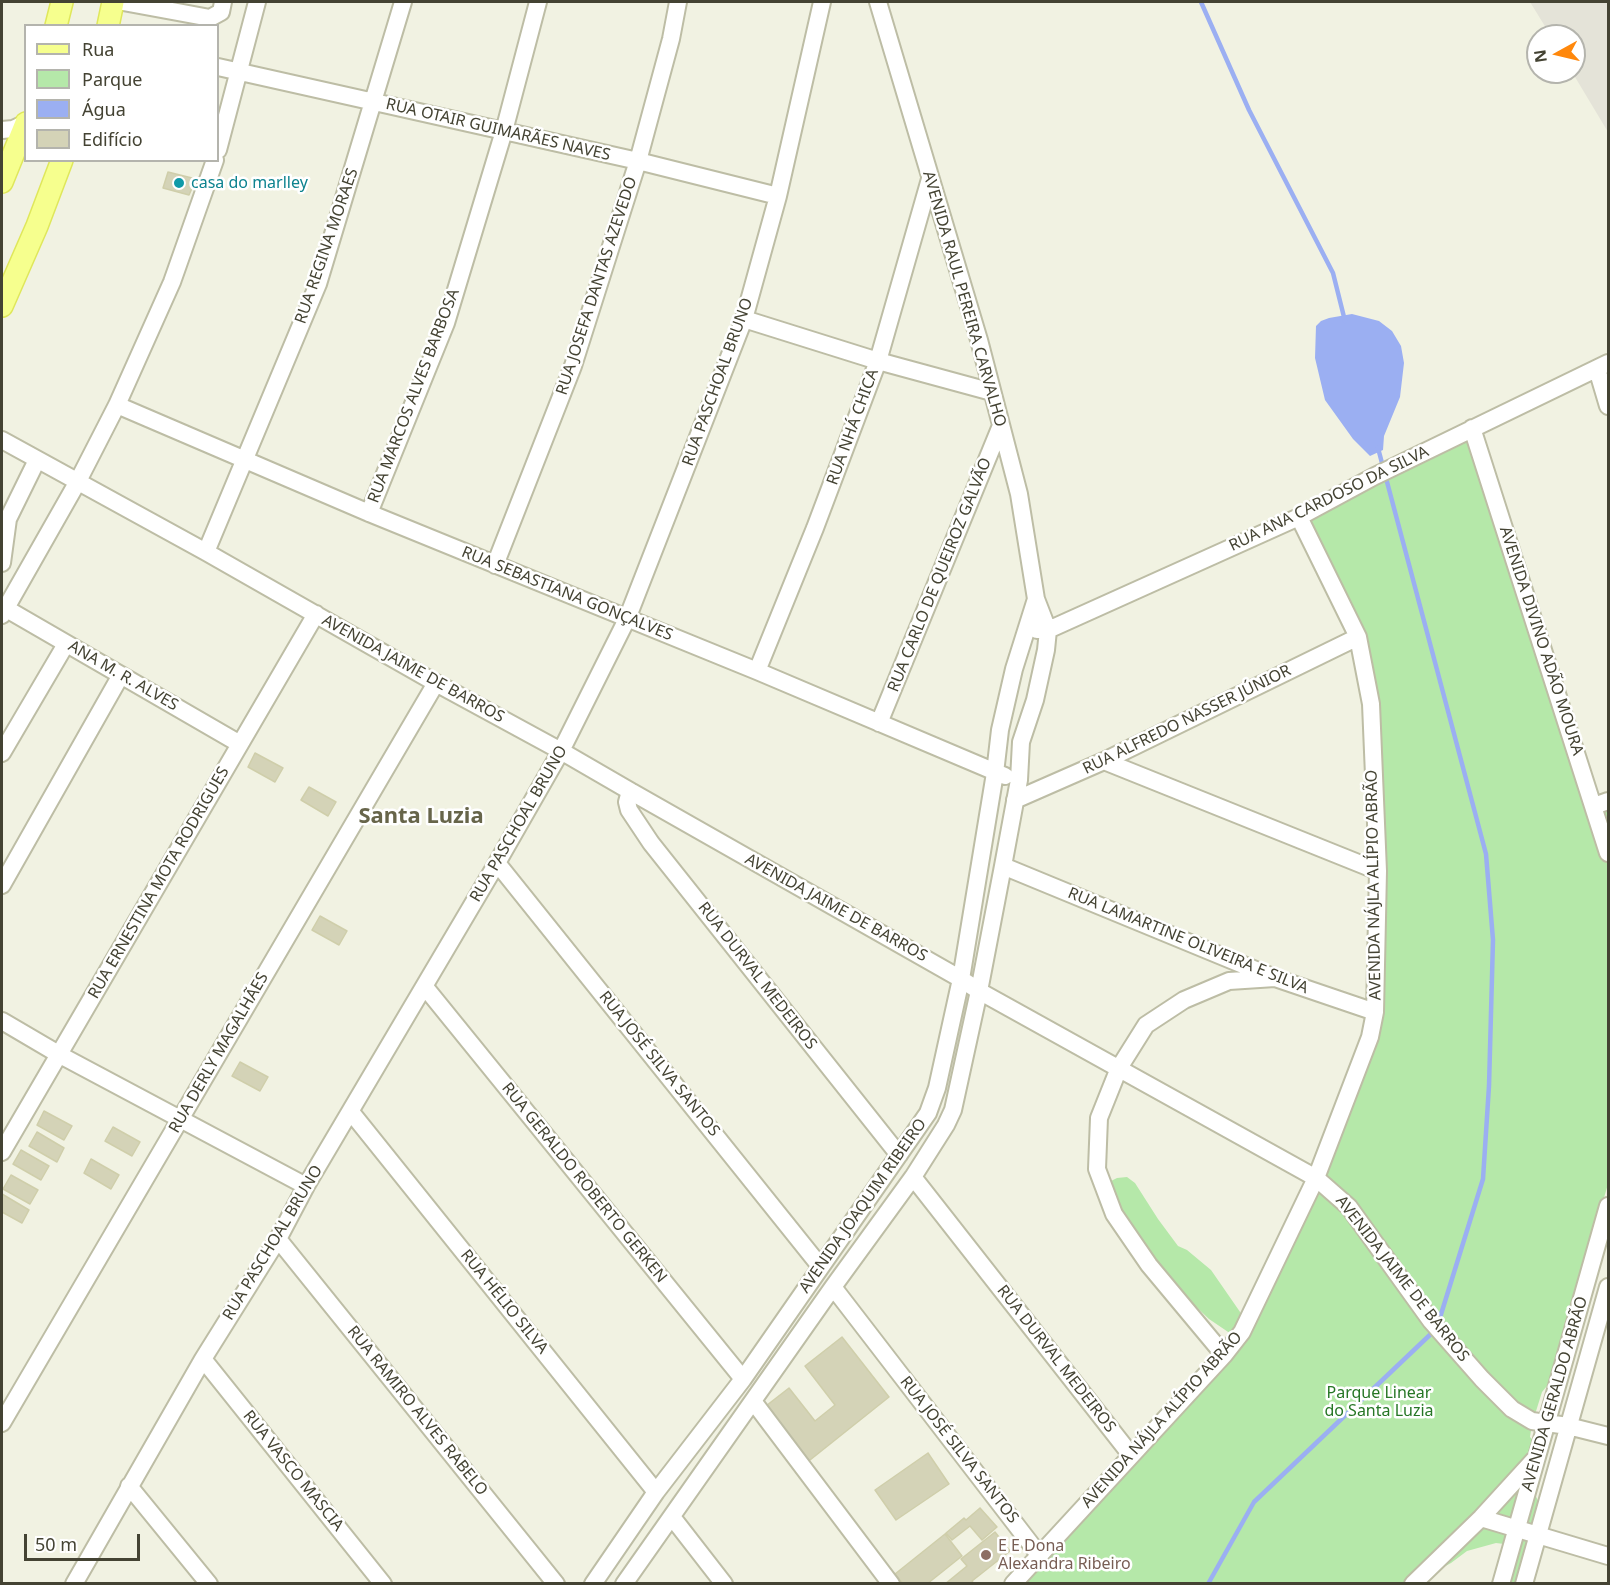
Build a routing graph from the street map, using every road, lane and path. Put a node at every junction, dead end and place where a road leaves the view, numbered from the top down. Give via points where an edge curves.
1 (62, 2) edge
2 (113, 2) edge
3 (123, 2) edge
4 (223, 2) edge
5 (257, 2) edge
6 (403, 2) edge
7 (538, 2) edge
8 (678, 2) edge
9 (822, 2) edge
10 (878, 2) edge
11 (210, 22) edge
12 (56, 24) edge
13 (108, 24) edge
14 (219, 68) edge
15 (239, 73) junction
16 (374, 102) junction
17 (24, 124) edge
18 (24, 128) edge
19 (2, 130) edge
20 (504, 131) junction
21 (219, 146) edge
22 (639, 161) junction
23 (61, 162) edge
24 (214, 162) edge
25 (931, 178) junction
26 (2, 182) edge
27 (778, 196) junction
28 (2, 306) edge
29 (744, 320) junction
30 (878, 361) junction
31 (1603, 366) edge
32 (992, 392) junction
33 (117, 405) junction
34 (1608, 406) edge
35 (1000, 428) junction
36 (1472, 428) junction
37 (2, 440) edge
38 (245, 459) junction
39 (37, 460) junction
40 (77, 483) junction
41 (8, 508) edge
42 (369, 513) junction
43 (1299, 517) junction
44 (206, 552) junction
45 (2, 563) edge
46 (495, 565) junction
47 (1036, 599) junction
48 (3, 612) edge
49 (316, 614) junction
50 (627, 619) junction
51 (1027, 630) junction
52 (1048, 630) junction
53 (1358, 637) junction
54 (66, 644) junction
55 (757, 671) junction
56 (122, 675) junction
57 (436, 683) junction
58 (879, 723) junction
59 (240, 744) junction
60 (561, 750) junction
61 (2, 753) edge
62 (1104, 761) junction
63 (995, 773) junction
64 (1019, 780) junction
65 (630, 791) junction
66 (1015, 800) junction
67 (1601, 804) edge
68 (1608, 853) edge
69 (497, 863) junction
70 (1003, 866) junction
71 (1378, 870) junction
72 (2, 885) edge
73 (1275, 978) junction
74 (961, 979) junction
75 (425, 987) junction
76 (979, 992) junction
77 (1375, 1012) junction
78 (2, 1021) edge
79 (60, 1054) junction
80 (1119, 1068) junction
81 (351, 1112) junction
82 (181, 1118) junction
83 (2, 1152) edge
84 (899, 1155) junction
85 (913, 1177) junction
86 (1316, 1178) junction
87 (306, 1186) junction
88 (1608, 1206) edge
89 (278, 1239) junction
90 (820, 1266) junction
91 (833, 1287) junction
92 (1607, 1296) edge
93 (1224, 1355) junction
94 (203, 1359) junction
95 (743, 1379) junction
96 (753, 1401) junction
97 (1547, 1422) junction
98 (2, 1423) edge
99 (1568, 1426) junction
100 (1608, 1436) edge
101 (1131, 1455) junction
102 (1537, 1458) junction
103 (129, 1486) junction
104 (656, 1492) junction
105 (672, 1516) junction
106 (1481, 1518) junction
107 (1516, 1529) junction
108 (1537, 1536) junction
109 (1040, 1556) junction
110 (1608, 1556) edge
111 (74, 1584) edge
112 (208, 1584) edge
113 (383, 1584) edge
114 (556, 1584) edge
115 (593, 1584) edge
116 (624, 1584) edge
117 (724, 1584) edge
118 (891, 1584) edge
119 (1013, 1584) edge
120 (1413, 1584) edge
121 (1501, 1584) edge
122 (1524, 1584) edge

1 - 12 main road
2 - 13 main road
3 - 11 street
4 - 11 street via 221,12
5 - 15 street
6 - 16 street, RUA REGINA MORAES
7 - 20 street, RUA MARCOS ALVES BARBOSA
8 - 22 street, RUA JOSEFA DANTAS AZEVEDO
9 - 27 street, RUA PASCHOAL BRUNO
10 - 25 street, AVENIDA RAUL PEREIRA CARVALHO
14 - 15 street, RUA OTAIR GUIMARÃES NAVES
15 - 16 street, RUA OTAIR GUIMARÃES NAVES
15 - 21 street
16 - 20 street, RUA OTAIR GUIMARÃES NAVES
16 - 38 street, RUA REGINA MORAES via 318,284
17 - 19 street
18 - 26 main road
20 - 22 street, RUA OTAIR GUIMARÃES NAVES
20 - 42 street, RUA MARCOS ALVES BARBOSA via 446,323
22 - 27 street, RUA OTAIR GUIMARÃES NAVES
22 - 46 street, RUA JOSEFA DANTAS AZEVEDO via 573,366
23 - 28 main road
24 - 33 street via 172,282
25 - 30 street, RUA NHÁ CHICA
25 - 32 street, AVENIDA RAUL PEREIRA CARVALHO
27 - 29 street, RUA PASCHOAL BRUNO
29 - 30 street
29 - 50 street, RUA PASCHOAL BRUNO
30 - 32 street
30 - 55 street, RUA NHÁ CHICA
31 - 34 street
31 - 36 street, RUA ANA CARDOSO DA SILVA
32 - 35 street, AVENIDA RAUL PEREIRA CARVALHO
33 - 38 street, RUA SEBASTIANA GONÇALVES
33 - 40 street
35 - 47 street, AVENIDA RAUL PEREIRA CARVALHO via 1019,494
35 - 58 street, RUA CARLO DE QUEIROZ GALVÃO
36 - 43 street, RUA ANA CARDOSO DA SILVA
36 - 67 street, AVENIDA DIVINO ADÃO MOURA
37 - 39 street, AVENIDA JAIME DE BARROS
38 - 42 street, RUA SEBASTIANA GONÇALVES
38 - 44 street, RUA REGINA MORAES
39 - 40 street, AVENIDA JAIME DE BARROS
39 - 41 street
40 - 44 street, AVENIDA JAIME DE BARROS
40 - 48 street
41 - 45 street
42 - 46 street, RUA SEBASTIANA GONÇALVES
43 - 52 street, RUA ANA CARDOSO DA SILVA
43 - 53 street, AVENIDA NÁJLA ALÍPIO ABRÃO
44 - 49 street, AVENIDA JAIME DE BARROS
46 - 50 street, RUA SEBASTIANA GONÇALVES
47 - 51 street, AVENIDA RAUL PEREIRA CARVALHO
47 - 52 street, AVENIDA RAUL PEREIRA CARVALHO
48 - 54 street, ANA M. R. ALVES
49 - 57 street, AVENIDA JAIME DE BARROS
49 - 59 street, RUA ERNESTINA MOTA RODRIGUES
50 - 55 street, RUA SEBASTIANA GONÇALVES
50 - 60 street, RUA PASCHOAL BRUNO
51 - 52 street
51 - 63 street, AVENIDA JOAQUIM RIBEIRO via 1000,730
52 - 64 street, AVENIDA JOAQUIM RIBEIRO via 1037,691 1021,742
53 - 62 street, RUA ALFREDO NASSER JÚNIOR
53 - 71 street, AVENIDA NÁJLA ALÍPIO ABRÃO via 1371,704
54 - 56 street, ANA M. R. ALVES
54 - 61 street
55 - 58 street, RUA SEBASTIANA GONÇALVES
56 - 59 street, ANA M. R. ALVES
56 - 72 street
57 - 60 street, AVENIDA JAIME DE BARROS
57 - 82 street, RUA DERLY MAGALHÃES
58 - 63 street, RUA SEBASTIANA GONÇALVES
59 - 79 street, RUA ERNESTINA MOTA RODRIGUES
60 - 65 street, AVENIDA JAIME DE BARROS
60 - 69 street, RUA PASCHOAL BRUNO
62 - 66 street, RUA ALFREDO NASSER JÚNIOR
62 - 71 street
63 - 64 street, RUA SEBASTIANA GONÇALVES
63 - 74 street, AVENIDA JOAQUIM RIBEIRO
64 - 66 street, AVENIDA JOAQUIM RIBEIRO
65 - 74 street, AVENIDA JAIME DE BARROS
65 - 84 street, RUA DURVAL MEDEIROS via 629,810 651,843
66 - 70 street, AVENIDA JOAQUIM RIBEIRO
67 - 68 street, AVENIDA DIVINO ADÃO MOURA
69 - 75 street, RUA PASCHOAL BRUNO
69 - 90 street, RUA JOSÉ SILVA SANTOS
70 - 73 street, RUA LAMARTINE OLIVEIRA E SILVA
70 - 76 street, AVENIDA JOAQUIM RIBEIRO
71 - 77 street, AVENIDA NÁJLA ALÍPIO ABRÃO
73 - 77 street, RUA LAMARTINE OLIVEIRA E SILVA
73 - 80 street via 1229,981 1184,1000 1146,1026
74 - 76 street, AVENIDA JAIME DE BARROS
74 - 84 street, AVENIDA JOAQUIM RIBEIRO via 937,1088 928,1113
75 - 81 street, RUA PASCHOAL BRUNO
75 - 95 street, RUA GERALDO ROBERTO GERKEN
76 - 80 street, AVENIDA JAIME DE BARROS
76 - 85 street, AVENIDA JOAQUIM RIBEIRO via 953,1110
77 - 86 street, AVENIDA NÁJLA ALÍPIO ABRÃO via 1370,1037
78 - 79 street
79 - 82 street
79 - 83 street, RUA ERNESTINA MOTA RODRIGUES
80 - 86 street, AVENIDA JAIME DE BARROS
80 - 93 street via 1099,1118 1096,1168 1113,1214 1149,1265
81 - 87 street, RUA PASCHOAL BRUNO
81 - 104 street, RUA HÉLIO SILVA
82 - 87 street
82 - 98 street, RUA DERLY MAGALHÃES
84 - 90 street, AVENIDA JOAQUIM RIBEIRO
85 - 91 street, AVENIDA JOAQUIM RIBEIRO
85 - 101 street, RUA DURVAL MEDEIROS
86 - 93 street, AVENIDA NÁJLA ALÍPIO ABRÃO via 1242,1332
86 - 97 street, AVENIDA JAIME DE BARROS via 1349,1207 1431,1321 1482,1379 1512,1409 1532,1421
87 - 89 street, RUA PASCHOAL BRUNO
88 - 97 street, AVENIDA GERALDO ABRÃO
89 - 94 street, RUA PASCHOAL BRUNO
89 - 114 street, RUA RAMIRO ALVES RABELO
90 - 95 street, AVENIDA JOAQUIM RIBEIRO
91 - 96 street, AVENIDA JOAQUIM RIBEIRO
91 - 109 street, RUA JOSÉ SILVA SANTOS
92 - 99 street, AVENIDA GERALDO ABRÃO
93 - 101 street, AVENIDA NÁJLA ALÍPIO ABRÃO
94 - 103 street, RUA PASCHOAL BRUNO
94 - 113 street, RUA VASCO MASCIA
95 - 104 street, AVENIDA JOAQUIM RIBEIRO
96 - 105 street, AVENIDA JOAQUIM RIBEIRO
96 - 118 street
97 - 99 street, AVENIDA JAIME DE BARROS
97 - 102 street, AVENIDA GERALDO ABRÃO
99 - 100 street, AVENIDA JAIME DE BARROS
99 - 108 street, AVENIDA GERALDO ABRÃO
101 - 109 street, AVENIDA NÁJLA ALÍPIO ABRÃO
102 - 106 street
102 - 107 street, AVENIDA GERALDO ABRÃO
103 - 111 street, RUA PASCHOAL BRUNO
103 - 112 street
104 - 115 street, AVENIDA JOAQUIM RIBEIRO
105 - 116 street, AVENIDA JOAQUIM RIBEIRO
105 - 117 street
106 - 107 street
106 - 120 street
107 - 108 street
107 - 121 street, AVENIDA GERALDO ABRÃO
108 - 110 street
108 - 122 street, AVENIDA GERALDO ABRÃO
109 - 119 street, AVENIDA NÁJLA ALÍPIO ABRÃO

